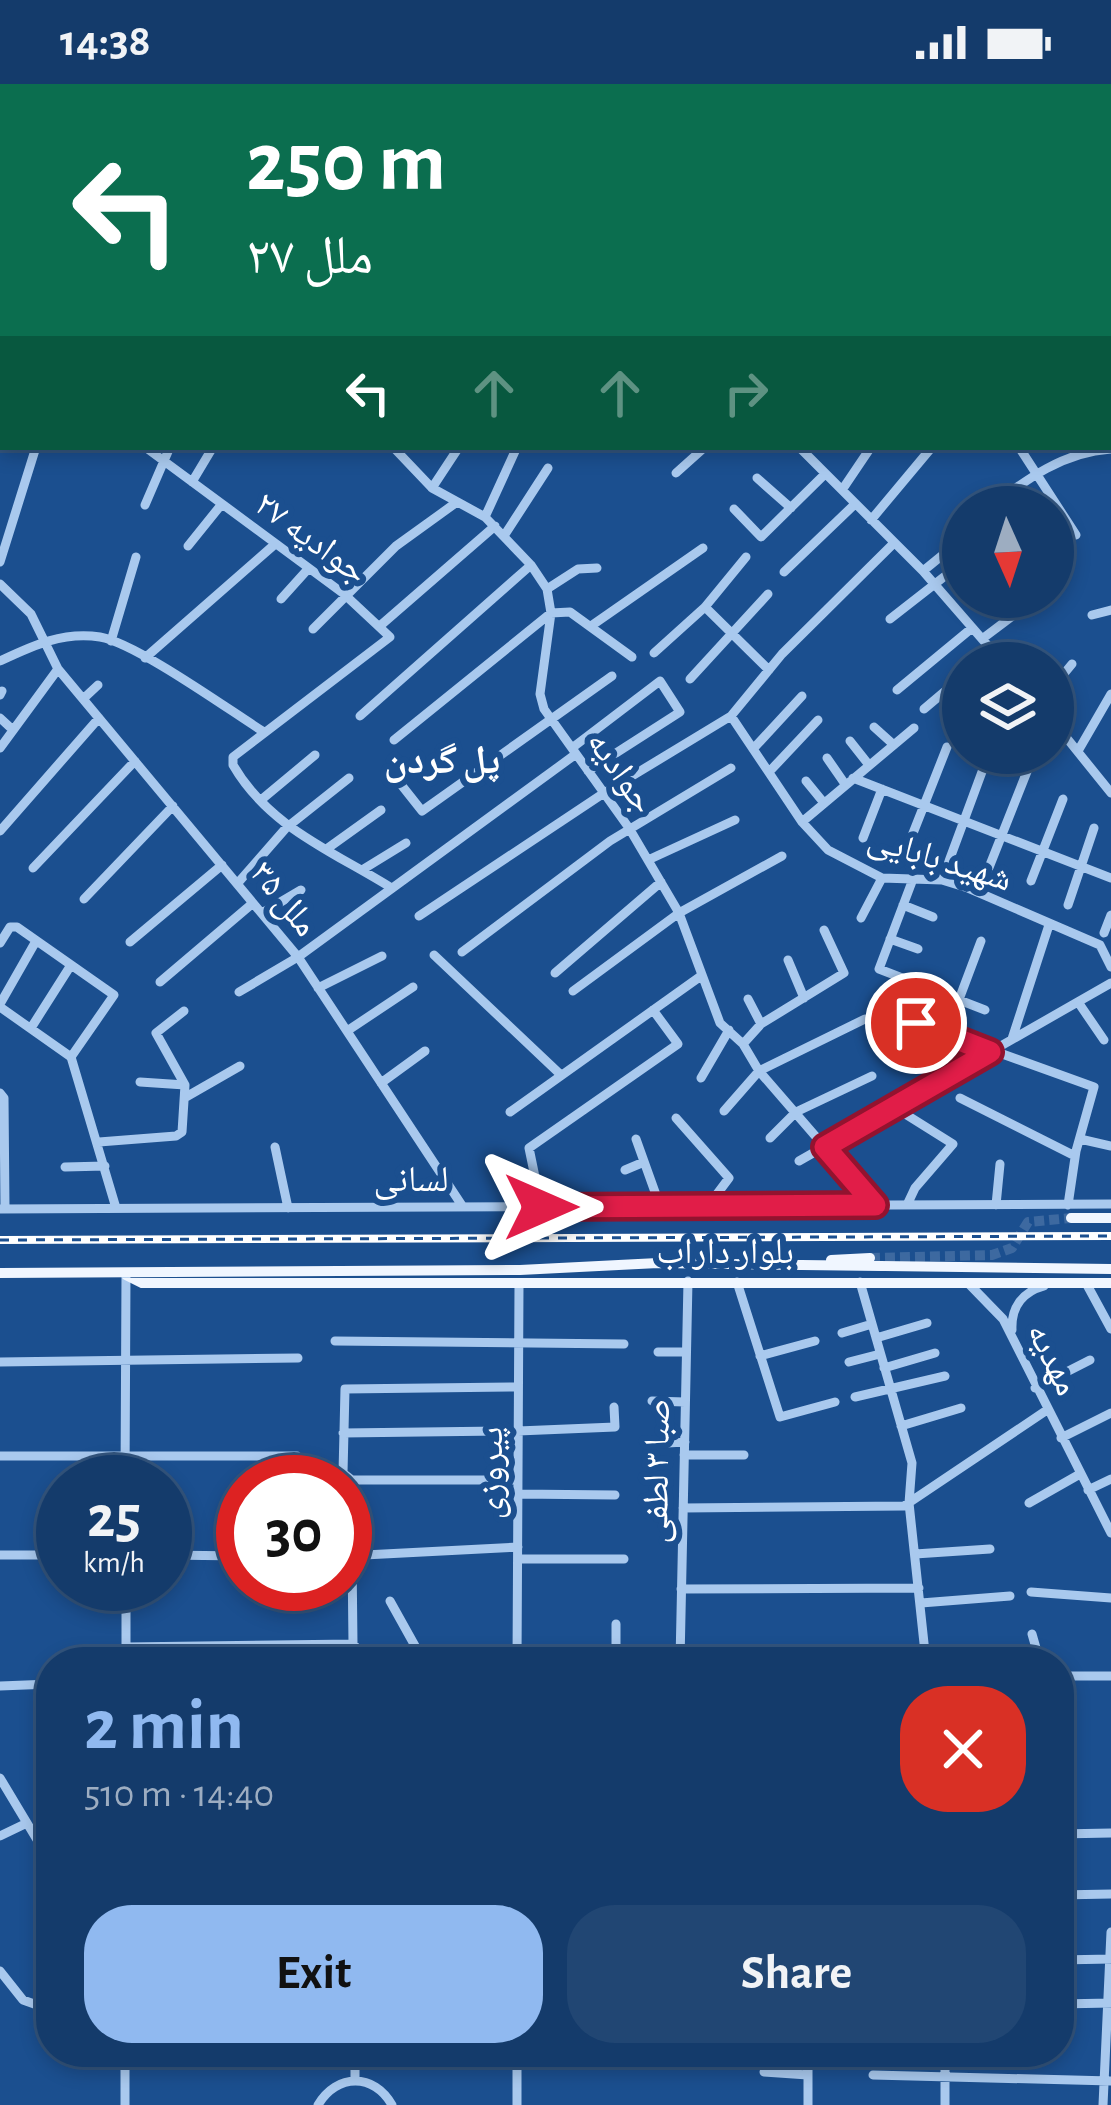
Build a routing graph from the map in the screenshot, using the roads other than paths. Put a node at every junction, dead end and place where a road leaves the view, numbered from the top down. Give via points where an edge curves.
1 (35, 450) edge
2 (150, 450) edge
3 (169, 450) edge
4 (211, 450) edge
5 (396, 450) edge
6 (457, 450) edge
7 (516, 450) edge
8 (702, 450) edge
9 (802, 450) edge
10 (869, 450) edge
11 (929, 450) edge
12 (1020, 450) edge
13 (1069, 452) edge
14 (164, 461) junction
15 (548, 468) dead end
16 (1037, 471) junction
17 (676, 473) dead end
18 (825, 474) junction
19 (757, 478) dead end
20 (192, 482) junction
21 (1017, 486) edge
22 (432, 488) junction
23 (842, 490) junction
24 (457, 502) junction
25 (856, 504) junction
26 (145, 505) dead end
27 (221, 505) junction
28 (734, 508) dead end
29 (791, 508) junction
30 (485, 517) junction
31 (871, 520) junction
32 (495, 526) junction
33 (1076, 535) dead end
34 (503, 536) junction
35 (894, 543) junction
36 (274, 545) junction
37 (188, 546) dead end
38 (703, 548) dead end
39 (746, 556) dead end
40 (942, 556) edge
41 (136, 557) dead end
42 (0, 562) edge
43 (530, 565) junction
44 (597, 568) dead end
45 (308, 569) junction
46 (923, 571) junction
47 (784, 572) dead end
48 (942, 578) edge
49 (0, 584) edge
50 (935, 584) junction
51 (547, 589) junction
52 (344, 594) junction
53 (768, 594) dead end
54 (280, 599) dead end
55 (705, 607) junction
56 (1111, 610) edge
57 (551, 613) junction
58 (1092, 615) dead end
59 (1009, 618) edge
60 (890, 619) dead end
61 (381, 625) junction
62 (591, 626) junction
63 (973, 628) junction
64 (313, 629) dead end
65 (733, 634) junction
66 (982, 638) junction
67 (42, 641) junction
68 (110, 641) junction
69 (985, 642) edge
70 (654, 653) dead end
71 (632, 657) dead end
72 (145, 658) junction
73 (0, 661) edge
74 (58, 669) junction
75 (769, 670) junction
76 (612, 676) dead end
77 (691, 679) dead end
78 (98, 685) dead end
79 (897, 690) dead end
80 (942, 694) edge
81 (1111, 694) edge
82 (802, 696) dead end
83 (83, 699) junction
84 (924, 710) dead end
85 (360, 716) dead end
86 (731, 716) junction
87 (0, 718) edge
88 (99, 718) junction
89 (551, 719) junction
90 (818, 720) dead end
91 (874, 728) dead end
92 (914, 728) dead end
93 (14, 730) junction
94 (264, 732) junction
95 (394, 740) dead end
96 (850, 741) dead end
97 (894, 745) junction
98 (1074, 746) edge
99 (0, 748) edge
100 (753, 748) junction
101 (574, 751) junction
102 (1078, 751) junction
103 (316, 755) dead end
104 (827, 758) dead end
105 (942, 760) edge
106 (135, 761) junction
107 (869, 765) junction
108 (731, 768) dead end
109 (588, 771) junction
110 (769, 772) junction
111 (981, 774) edge
112 (1026, 774) edge
113 (349, 778) dead end
114 (806, 781) dead end
115 (849, 781) junction
116 (399, 782) dead end
117 (882, 789) junction
118 (604, 793) junction
119 (1111, 793) edge
120 (1063, 799) dead end
121 (261, 800) junction
122 (824, 802) junction
123 (173, 806) junction
124 (924, 806) junction
125 (381, 810) dead end
126 (735, 820) dead end
127 (963, 821) junction
128 (802, 822) junction
129 (286, 828) junction
130 (629, 828) junction
131 (1094, 828) dead end
132 (0, 831) edge
133 (1002, 836) junction
134 (863, 838) dead end
135 (406, 843) dead end
136 (328, 848) junction
137 (1043, 852) junction
138 (782, 856) dead end
139 (904, 856) dead end
140 (648, 860) junction
141 (222, 865) junction
142 (1080, 866) junction
143 (33, 868) dead end
144 (362, 870) junction
145 (986, 875) dead end
146 (882, 878) junction
147 (1111, 878) edge
148 (913, 879) junction
149 (942, 880) junction
150 (1031, 881) dead end
151 (661, 882) junction
152 (237, 884) junction
153 (390, 887) junction
154 (301, 890) dead end
155 (84, 899) dead end
156 (253, 903) junction
157 (903, 905) junction
158 (1068, 905) dead end
159 (262, 913) junction
160 (679, 913) junction
161 (1111, 915) edge
162 (419, 916) dead end
163 (933, 917) dead end
164 (861, 918) dead end
165 (1049, 925) junction
166 (824, 930) dead end
167 (1104, 933) dead end
168 (890, 939) junction
169 (36, 941) junction
170 (981, 941) dead end
171 (130, 942) dead end
172 (0, 943) edge
173 (918, 949) dead end
174 (462, 952) dead end
175 (382, 956) dead end
176 (434, 956) dead end
177 (298, 957) junction
178 (788, 960) dead end
179 (71, 965) junction
180 (1111, 967) edge
181 (555, 973) dead end
182 (701, 976) junction
183 (160, 982) dead end
184 (1111, 982) edge
185 (413, 987) dead end
186 (318, 988) junction
187 (573, 991) dead end
188 (239, 992) dead end
189 (804, 998) junction
190 (748, 999) dead end
191 (959, 1000) junction
192 (1078, 1001) junction
193 (0, 1006) edge
194 (653, 1010) junction
195 (985, 1010) dead end
196 (184, 1011) dead end
197 (886, 1012) dead end
198 (865, 1019) dead end
199 (760, 1024) junction
200 (31, 1028) junction
201 (728, 1030) junction
202 (346, 1031) junction
203 (946, 1034) junction
204 (1012, 1039) junction
205 (1104, 1040) dead end
206 (743, 1044) junction
207 (425, 1052) dead end
208 (990, 1052) junction
209 (71, 1057) junction
210 (240, 1066) dead end
211 (759, 1071) junction
212 (561, 1076) junction
213 (872, 1076) dead end
214 (700, 1078) dead end
215 (140, 1082) dead end
216 (381, 1083) junction
217 (186, 1091) junction
218 (0, 1093) edge
219 (960, 1098) dead end
220 (894, 1107) junction
221 (724, 1111) dead end
222 (510, 1112) dead end
223 (796, 1112) junction
224 (676, 1118) dead end
225 (770, 1138) dead end
226 (1080, 1138) junction
227 (636, 1139) dead end
228 (99, 1142) junction
229 (1111, 1146) edge
230 (275, 1147) dead end
231 (825, 1147) junction
232 (1076, 1156) junction
233 (799, 1161) dead end
234 (644, 1162) junction
235 (1000, 1164) dead end
236 (105, 1166) junction
237 (65, 1167) dead end
238 (626, 1170) dead end
239 (1068, 1204) junction
240 (1111, 1204) edge
241 (875, 1205) junction
242 (907, 1205) junction
243 (996, 1205) junction
244 (660, 1206) junction
245 (708, 1206) junction
246 (463, 1207) junction
247 (541, 1207) junction
248 (116, 1208) junction
249 (287, 1208) junction
250 (3, 1209) edge
251 (1071, 1218) tunnel mouth
252 (1111, 1218) edge
253 (870, 1258) tunnel mouth
254 (668, 1264) junction
255 (712, 1264) junction
256 (789, 1266) junction
257 (1111, 1269) edge
258 (0, 1273) edge
259 (126, 1274) junction
260 (668, 1281) junction
261 (688, 1281) junction
262 (711, 1281) junction
263 (737, 1282) junction
264 (860, 1282) junction
265 (967, 1282) junction
266 (1060, 1283) junction
267 (1086, 1283) junction
268 (1111, 1283) edge
269 (519, 1285) junction
270 (927, 1323) dead end
271 (872, 1324) junction
272 (1111, 1329) edge
273 (842, 1333) dead end
274 (876, 1338) junction
275 (335, 1341) dead end
276 (815, 1341) dead end
277 (1015, 1342) junction
278 (624, 1344) dead end
279 (518, 1345) junction
280 (658, 1352) dead end
281 (686, 1352) junction
282 (935, 1353) dead end
283 (880, 1354) junction
284 (760, 1356) junction
285 (298, 1358) dead end
286 (125, 1360) junction
287 (1090, 1360) dead end
288 (0, 1362) edge
289 (849, 1362) dead end
290 (884, 1368) junction
291 (945, 1376) dead end
292 (518, 1388) junction
293 (1035, 1388) junction
294 (890, 1389) junction
295 (855, 1397) dead end
296 (652, 1401) dead end
297 (686, 1402) junction
298 (835, 1402) dead end
299 (614, 1408) dead end
300 (961, 1408) dead end
301 (1047, 1410) junction
302 (1111, 1413) edge
303 (901, 1426) junction
304 (501, 1431) dead end
305 (518, 1431) junction
306 (344, 1433) junction
307 (1061, 1438) junction
308 (649, 1444) dead end
309 (684, 1449) junction
310 (125, 1455) edge
311 (744, 1455) dead end
312 (0, 1456) edge
313 (36, 1456) edge
314 (1080, 1474) junction
315 (1111, 1479) edge
316 (518, 1480) junction
317 (1088, 1490) junction
318 (518, 1494) junction
319 (615, 1495) dead end
320 (909, 1503) junction
321 (1029, 1504) dead end
322 (683, 1508) junction
323 (1111, 1532) edge
324 (990, 1549) dead end
325 (518, 1553) junction
326 (915, 1554) junction
327 (0, 1555) edge
328 (36, 1555) edge
329 (372, 1556) edge
330 (624, 1559) dead end
331 (919, 1588) junction
332 (682, 1589) junction
333 (1031, 1592) dead end
334 (1010, 1596) dead end
335 (1111, 1598) edge
336 (390, 1601) dead end
337 (921, 1603) junction
338 (126, 1611) edge
339 (354, 1611) edge
340 (616, 1624) dead end
341 (1031, 1634) dead end
342 (126, 1647) joint
343 (358, 1647) joint
344 (416, 1647) edge
345 (517, 1647) edge
346 (616, 1647) edge
347 (680, 1647) edge
348 (925, 1647) edge
349 (1035, 1647) edge
350 (1074, 1676) edge
351 (1111, 1676) edge
352 (36, 1685) edge
353 (0, 1686) edge
354 (0, 1778) edge
355 (27, 1823) junction
356 (1111, 1833) edge
357 (1074, 1834) edge
358 (0, 1836) edge
359 (36, 1838) edge
360 (1111, 1894) edge
361 (1074, 1895) edge
362 (1111, 1933) edge
363 (1110, 1959) edge
364 (1074, 1960) edge
365 (0, 1971) edge
366 (1109, 2003) edge
367 (1074, 2004) edge
368 (36, 2005) edge
369 (125, 2067) edge
370 (355, 2067) edge
371 (517, 2067) edge
372 (808, 2067) edge
373 (945, 2067) edge
374 (764, 2072) dead end
375 (808, 2075) junction
376 (873, 2075) dead end
377 (945, 2077) junction
378 (355, 2080) junction
379 (1107, 2081) edge
380 (125, 2105) edge
381 (318, 2105) edge
382 (392, 2105) edge
383 (517, 2105) edge
384 (808, 2105) edge
385 (945, 2105) edge
386 (1103, 2105) edge

1 - 42 street
2 - 14 street, جوادیه ۲۷
3 - 14 street
4 - 20 street
5 - 22 street, جوادیه
6 - 22 street
7 - 30 street
8 - 17 street
9 - 18 street
10 - 23 street
11 - 31 street
12 - 16 street
13 - 16 street
14 - 20 street, جوادیه ۲۷
14 - 26 street
15 - 34 street
16 - 21 street
16 - 33 street
18 - 23 street
18 - 29 street
19 - 29 street
20 - 27 street, جوادیه ۲۷
22 - 24 street, جوادیه
23 - 25 street
24 - 30 street, جوادیه
24 - 52 street
25 - 31 street
25 - 47 street
27 - 36 street, جوادیه ۲۷
27 - 37 street
28 - 29 street via 761,537
30 - 32 street, جوادیه
31 - 35 street
32 - 34 street, جوادیه
32 - 61 street, جوادیه ۲۷
34 - 43 street, جوادیه
35 - 46 street
35 - 75 street
36 - 45 street, جوادیه ۲۷
36 - 72 street
38 - 62 street
39 - 55 street
40 - 46 street
41 - 68 street
43 - 51 street, جوادیه
43 - 85 street
44 - 51 street via 578,569
45 - 52 street, جوادیه ۲۷
45 - 54 street
46 - 50 street
48 - 50 street
49 - 67 street, ملل ۳۵ via 31,614
50 - 60 street
50 - 63 street
51 - 57 street, جوادیه
52 - 61 street, جوادیه ۲۷
52 - 64 street
53 - 65 street
55 - 65 street
55 - 70 street
56 - 58 street
57 - 62 street via 570,612
57 - 89 street, جوادیه via 541,694
57 - 95 street
59 - 66 street
61 - 94 street via 389,640
62 - 71 street
63 - 66 street
63 - 79 street
65 - 75 street
65 - 77 street
66 - 69 street
67 - 68 street
67 - 73 street
67 - 74 street, ملل ۳۵
68 - 72 street
72 - 94 street
74 - 83 street, ملل ۳۵
74 - 93 street
75 - 86 street
76 - 89 street
78 - 83 street
80 - 84 street
81 - 102 street
82 - 100 street
83 - 88 street, ملل ۳۵
86 - 100 street, شهید بابایی
86 - 118 street
87 - 93 street
88 - 106 street, ملل ۳۵
88 - 132 street
89 - 101 street, جوادیه
89 - 116 street via 422,811
90 - 110 street
91 - 97 street
92 - 97 street
93 - 99 street
94 - 121 street via 233,757
96 - 107 street
97 - 107 street
98 - 102 street
100 - 110 street, شهید بابایی
101 - 109 street, جوادیه
101 - 109 street via 660,681 680,712
101 - 153 street
102 - 119 street
103 - 121 street
104 - 115 street
105 - 124 street
106 - 123 street, ملل ۳۵
106 - 143 street
107 - 115 street
108 - 130 street
109 - 118 street, جوادیه
110 - 128 street, شهید بابایی
111 - 127 street
112 - 133 street
113 - 129 street
114 - 122 street
115 - 117 street
115 - 122 street
117 - 124 street
117 - 134 street
118 - 130 street, جوادیه
118 - 162 street
120 - 137 street
121 - 129 street
122 - 128 street
123 - 141 street, ملل ۳۵
123 - 155 street
124 - 127 street
124 - 139 street
125 - 136 street
126 - 140 street
127 - 133 street
127 - 149 street
128 - 146 street, شهید بابایی via 829,850
129 - 136 street
129 - 152 street
130 - 140 street, جوادیه
130 - 174 street
131 - 142 street
133 - 137 street
133 - 145 street
135 - 144 street
136 - 144 street
137 - 142 street
137 - 150 street
138 - 160 street
140 - 151 street, جوادیه
141 - 152 street, ملل ۳۵
141 - 171 street
142 - 147 street
142 - 158 street
144 - 153 street
146 - 148 street, شهید بابایی
146 - 164 street
148 - 149 street, شهید بابایی
148 - 157 street
149 - 165 street, شهید بابایی
151 - 160 street, جوادیه
151 - 181 street
152 - 156 street, ملل ۳۵
153 - 177 street
154 - 159 street
156 - 159 street, ملل ۳۵
156 - 183 street
157 - 163 street
157 - 168 street
159 - 177 street, ملل ۳۵
160 - 182 street, جوادیه
160 - 187 street
161 - 167 street
165 - 180 street, شهید بابایی via 1100,946
165 - 204 street
166 - 189 street via 844,974
168 - 173 street
168 - 191 street via 882,972
169 - 172 street via 10,927
169 - 179 street
169 - 193 street
170 - 191 street
175 - 186 street
176 - 212 street
177 - 186 street, ملل ۳۵
177 - 188 street
178 - 189 street
179 - 200 street
179 - 209 street via 114,995
182 - 194 street
182 - 201 street, جوادیه
184 - 192 street
185 - 202 street
186 - 202 street, ملل ۳۵
189 - 199 street
190 - 199 street
191 - 195 street
191 - 203 street
192 - 204 street
192 - 205 street
193 - 200 street
194 - 212 street
194 - 247 street via 678,1044 529,1148
196 - 217 street via 156,1033
197 - 203 street
198 - 211 street
199 - 206 street
200 - 209 street
201 - 206 street, جوادیه
201 - 214 street
202 - 216 street, ملل ۳۵
203 - 208 street
204 - 208 street
206 - 211 street, جوادیه
207 - 216 street
208 - 220 street
208 - 226 street via 1094,1088
209 - 228 street
210 - 217 street
211 - 221 street
211 - 223 street, جوادیه
212 - 222 street
213 - 223 street
215 - 217 street
216 - 246 street, ملل ۳۵
217 - 228 street via 176,1136
218 - 250 street
219 - 232 street
220 - 231 street
220 - 242 street via 952,1144
223 - 225 street
223 - 231 street, جوادیه
224 - 245 street via 729,1178
226 - 229 street
226 - 232 street
227 - 234 street
228 - 236 street
230 - 249 street
231 - 233 street
231 - 241 street, جوادیه
232 - 239 street
234 - 238 street
234 - 244 street
235 - 243 street
236 - 237 street
236 - 248 street
239 - 240 street, لسانی
239 - 243 street, لسانی
241 - 242 street, لسانی
241 - 245 street, لسانی
242 - 243 street, لسانی
244 - 245 street, لسانی
244 - 247 street, لسانی
246 - 247 street, لسانی
246 - 249 street, لسانی
248 - 249 street, لسانی
248 - 250 street, لسانی
251 - 252 main road
253 - 256 main road
254 - 255 main road, بلوار داراب
254 - 259 main road, بلوار داراب
254 - 260 main road
255 - 256 main road, بلوار داراب
255 - 262 main road
256 - 257 main road, بلوار داراب
258 - 259 main road, بلوار داراب
259 - 269 main road, بلوار داراب via 142,1283
259 - 286 street
260 - 261 main road, بلوار داراب
260 - 269 main road, بلوار داراب
261 - 262 main road, بلوار داراب
261 - 281 street, صبا ۳ لطفی
262 - 263 main road, بلوار داراب
263 - 264 main road, بلوار داراب
263 - 284 street
264 - 265 main road, بلوار داراب
264 - 271 street
265 - 266 main road, بلوار داراب
265 - 277 street, مهدیه via 991,1302
266 - 267 main road, بلوار داراب
266 - 277 street via 1019,1300
267 - 268 main road, بلوار داراب
267 - 272 street
269 - 279 street, پیروزی
270 - 274 street
271 - 273 street
271 - 274 street
274 - 283 street
275 - 279 street
276 - 284 street
277 - 293 street, مهدیه
278 - 279 street
279 - 292 street, پیروزی
280 - 281 street
281 - 297 street, صبا ۳ لطفی
282 - 290 street
283 - 289 street
283 - 290 street
284 - 298 street via 779,1418
285 - 286 street
286 - 288 street
286 - 310 street
287 - 293 street
290 - 294 street
291 - 294 street
292 - 305 street, پیروزی
292 - 306 street via 346,1389
293 - 301 street, مهدیه
294 - 295 street
294 - 303 street
296 - 297 street
297 - 309 street, صبا ۳ لطفی
299 - 305 street via 615,1427
300 - 303 street
301 - 307 street, مهدیه
301 - 320 street
302 - 307 street
303 - 320 street via 912,1462
304 - 306 street
305 - 316 street, پیروزی
306 - 316 street via 346,1478
307 - 314 street, مهدیه
308 - 309 street
309 - 311 street
309 - 322 street, صبا ۳ لطفی
312 - 313 street
314 - 317 street, مهدیه
314 - 321 street
315 - 317 street
316 - 318 street, پیروزی
317 - 323 street, مهدیه
318 - 319 street
318 - 325 street, پیروزی
320 - 322 street
320 - 326 street
322 - 332 street, صبا ۳ لطفی
324 - 326 street
325 - 329 street
325 - 330 street
325 - 345 street, پیروزی
326 - 331 street
327 - 328 street
331 - 332 street
331 - 337 street
332 - 347 street, صبا ۳ لطفی
333 - 335 street
334 - 337 street
336 - 344 street
337 - 348 street
338 - 342 street
339 - 343 street
340 - 346 street
341 - 349 street
342 - 343 street
350 - 351 street
352 - 353 street
354 - 355 street
355 - 358 street
355 - 359 street
356 - 357 street
360 - 361 street
362 - 363 street
363 - 364 street
363 - 366 street
365 - 368 street via 22,2000
366 - 367 street
366 - 379 street
369 - 380 street
370 - 378 street
371 - 383 street
372 - 375 street
373 - 377 street
374 - 375 street
375 - 384 street
376 - 377 street
377 - 379 street
377 - 385 street
378 - 381 street via 335,2085
378 - 382 street via 376,2086
379 - 386 street

